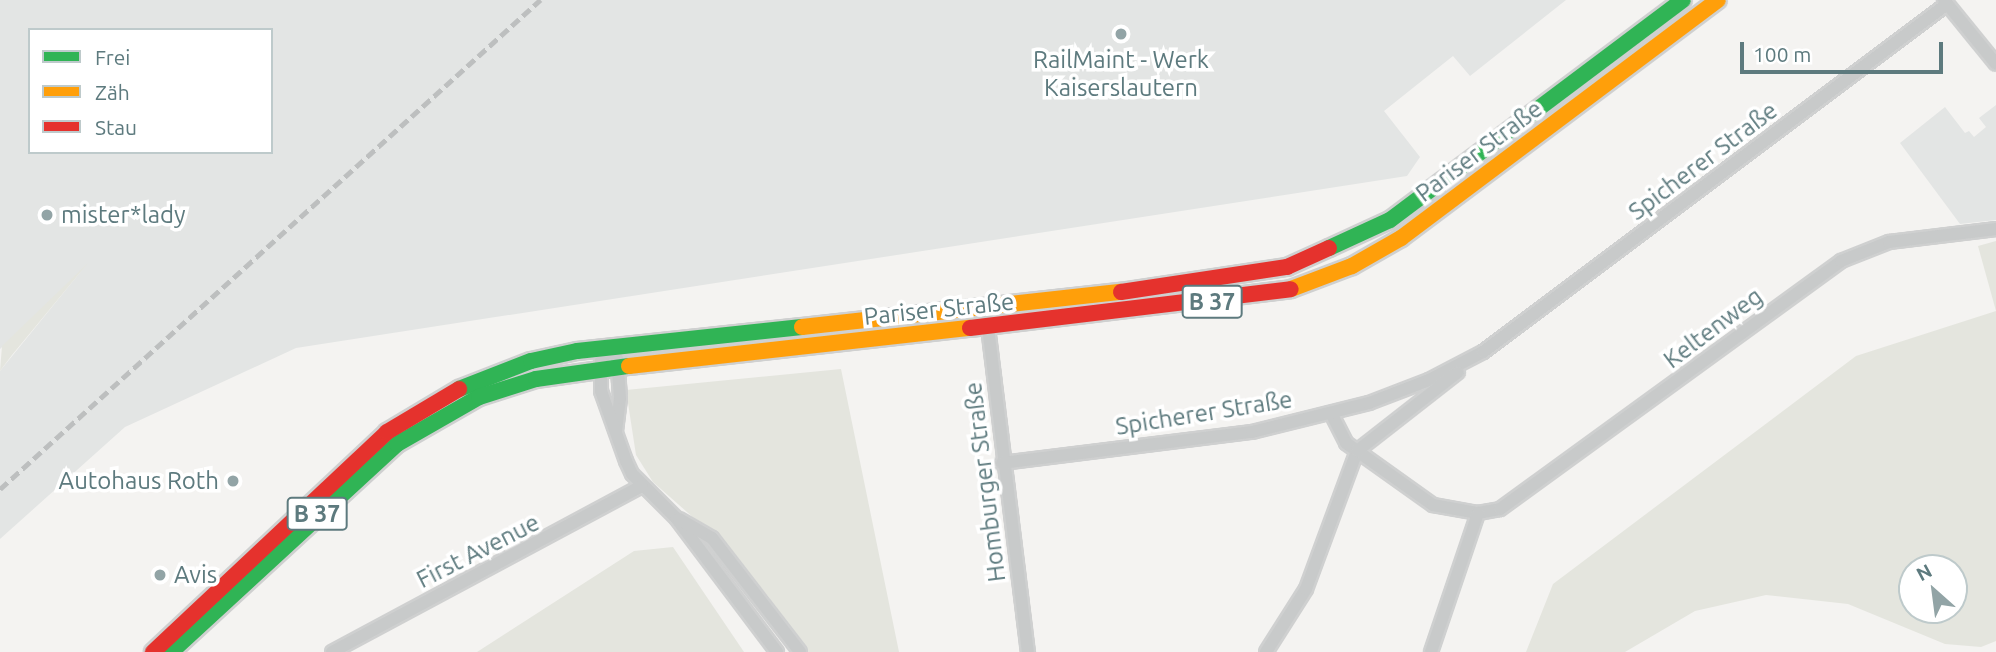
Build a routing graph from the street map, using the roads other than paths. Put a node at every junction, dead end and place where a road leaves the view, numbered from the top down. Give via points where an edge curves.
1 (1683, 0) edge
2 (1718, 0) edge
3 (1946, 2) edge
4 (1996, 64) edge
5 (1996, 229) edge
6 (985, 306) junction
7 (987, 326) junction
8 (611, 347) junction
9 (1483, 352) junction
10 (618, 367) junction
11 (599, 369) junction
12 (1332, 413) junction
13 (616, 431) junction
14 (1357, 452) junction
15 (1002, 463) junction
16 (641, 486) junction
17 (1478, 513) junction
18 (676, 518) junction
19 (153, 652) edge
20 (171, 652) edge
21 (332, 652) edge
22 (778, 652) edge
23 (800, 652) edge
24 (1028, 652) edge
25 (1266, 652) edge
26 (1432, 652) edge

1 - 6 main road, Pariser Straße / B 37 via 1390,220 1340,245 1287,267 1220,280
2 - 7 main road, Pariser Straße / B 37 via 1401,239 1352,266 1295,288 1239,299
3 - 4 street
3 - 9 street, Spicherer Straße
5 - 17 street, Keltenweg via 1889,242 1841,261 1523,496 1500,509
6 - 7 street, Homburger Straße
6 - 8 main road, Pariser Straße / B 37
7 - 10 main road, Pariser Straße / B 37
7 - 15 street, Homburger Straße
8 - 10 street
8 - 11 street
8 - 19 main road, Pariser Straße / B 37 via 502,370 423,407 344,471
9 - 12 street, Spicherer Straße via 1400,393
9 - 14 street, Spicherer Straße
10 - 11 main road, Pariser Straße / B 37
10 - 13 street
11 - 13 street via 601,391
11 - 20 main road, Pariser Straße / B 37 via 508,386 432,420 352,481
12 - 14 street, Keltenweg via 1342,437
12 - 15 street, Spicherer Straße via 1252,432
13 - 16 street
14 - 17 street, Keltenweg via 1433,505
14 - 25 street via 1306,589
15 - 24 street, Homburger Straße
16 - 18 street
16 - 21 street, First Avenue
17 - 26 street
18 - 22 street
18 - 23 street via 712,538

